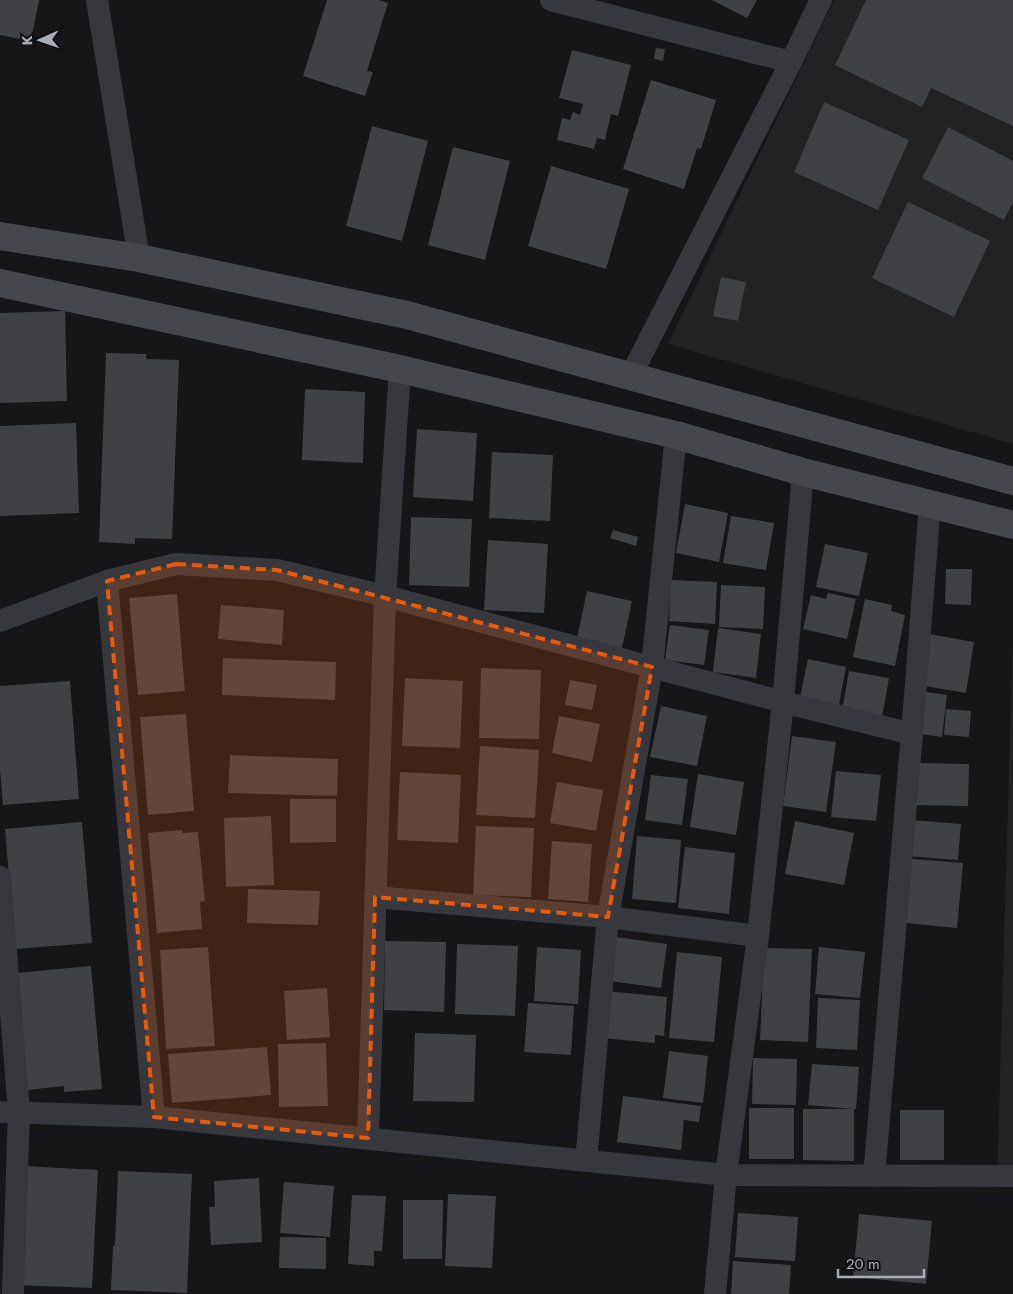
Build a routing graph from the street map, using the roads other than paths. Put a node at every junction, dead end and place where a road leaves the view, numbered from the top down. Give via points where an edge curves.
1 (97, 0) edge
2 (551, 0) edge
3 (821, 0) edge
4 (791, 62) junction
5 (0, 236) edge
6 (139, 258) junction
7 (0, 283) edge
8 (400, 369) junction
9 (630, 377) junction
10 (676, 435) junction
11 (803, 472) junction
12 (1013, 481) edge
13 (930, 503) junction
14 (1013, 525) edge
15 (107, 581) junction
16 (386, 596) junction
17 (0, 621) edge
18 (652, 667) junction
19 (783, 702) junction
20 (912, 734) junction
21 (0, 876) edge
22 (375, 897) junction
23 (608, 917) junction
24 (758, 936) junction
25 (10, 1111) edge
26 (154, 1117) junction
27 (368, 1138) junction
28 (586, 1161) junction
29 (726, 1175) junction
30 (874, 1176) junction
31 (1013, 1176) edge
32 (13, 1294) edge
33 (715, 1294) edge

1 - 6 street
2 - 4 street
3 - 4 street
4 - 9 street
5 - 6 main road
6 - 9 main road via 406,315
7 - 8 main road
8 - 10 main road
8 - 16 street
9 - 12 main road
10 - 11 main road
10 - 18 street
11 - 13 main road
11 - 19 street
13 - 14 main road
13 - 20 street
15 - 16 street via 176,564 277,570
15 - 17 street
15 - 26 street
16 - 18 street
16 - 22 street
18 - 19 street
18 - 23 street
19 - 20 street
19 - 24 street
20 - 30 street
21 - 25 street
22 - 23 street
22 - 27 street
23 - 24 street
23 - 28 street
24 - 29 street
25 - 26 street
25 - 32 street
26 - 27 street
27 - 28 street
28 - 29 street
29 - 30 street
29 - 33 street
30 - 31 street

